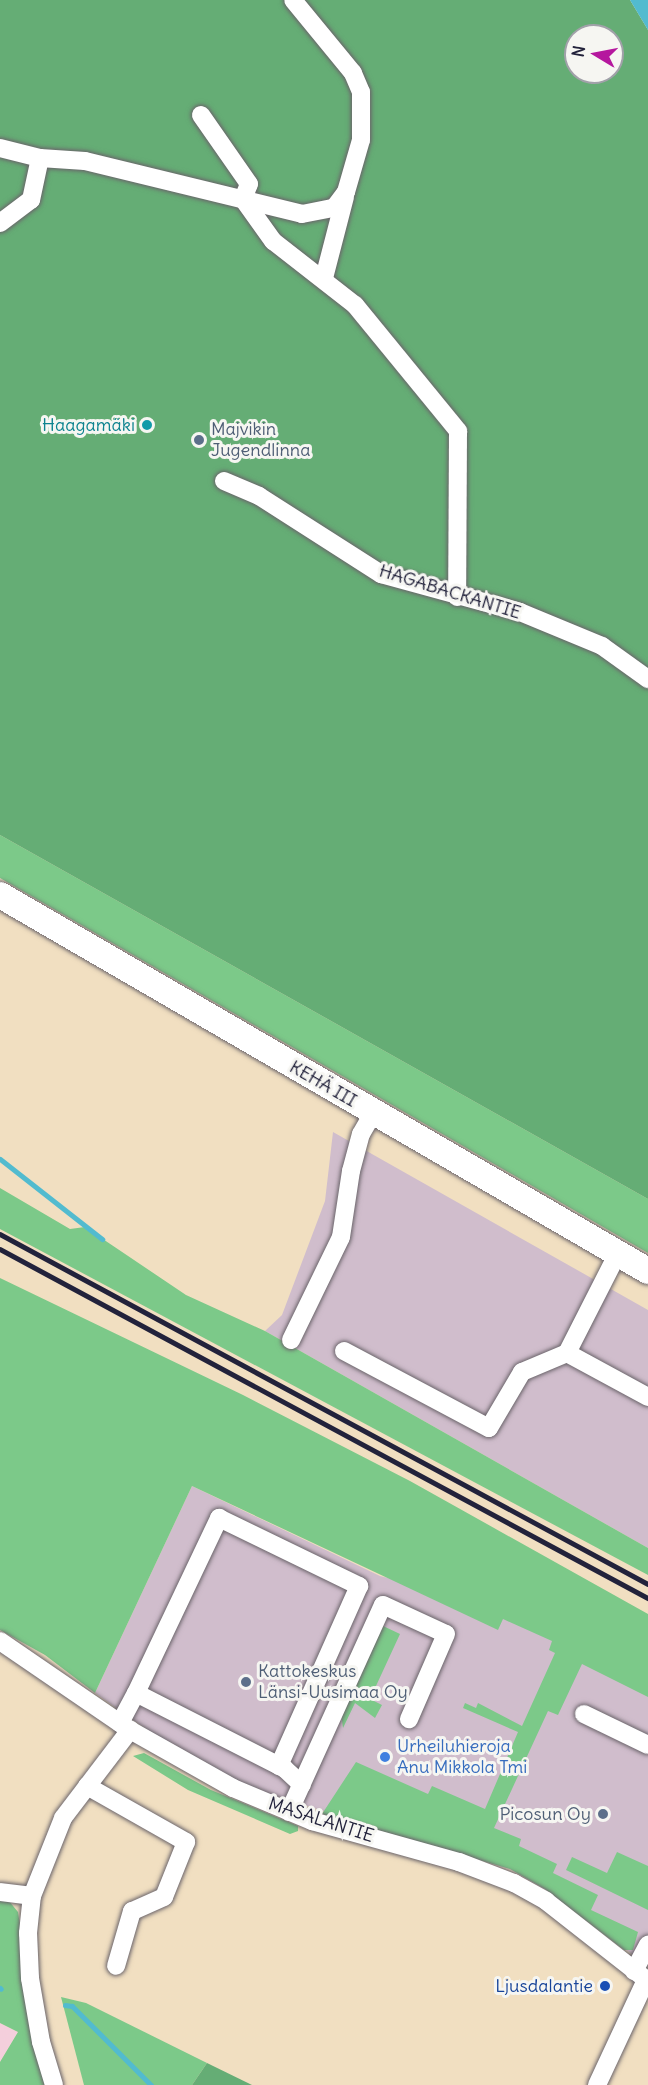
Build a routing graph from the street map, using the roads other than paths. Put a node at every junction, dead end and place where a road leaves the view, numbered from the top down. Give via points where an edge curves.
1 (292, 0) edge
2 (201, 114) dead end
3 (0, 148) edge
4 (40, 158) junction
5 (346, 192) junction
6 (243, 199) junction
7 (0, 223) edge
8 (324, 278) junction
9 (224, 481) dead end
10 (457, 597) junction
11 (648, 679) edge
12 (0, 895) edge
13 (374, 1113) junction
14 (618, 1253) junction
15 (648, 1271) edge
16 (291, 1340) dead end
17 (344, 1351) dead end
18 (567, 1353) junction
19 (648, 1397) edge
20 (0, 1641) edge
21 (136, 1693) junction
22 (584, 1714) dead end
23 (409, 1719) dead end
24 (125, 1727) junction
25 (648, 1745) edge
26 (279, 1766) junction
27 (302, 1785) junction
28 (87, 1786) junction
29 (290, 1812) junction
30 (0, 1892) edge
31 (32, 1896) junction
32 (648, 1945) edge
33 (116, 1966) dead end
34 (643, 1978) edge
35 (54, 2085) edge
36 (597, 2085) edge

1 - 5 street via 352,73 361,92 361,140
2 - 6 street via 249,184
3 - 4 street
4 - 6 street via 85,161
4 - 7 street via 31,201
5 - 6 street via 334,208 302,214
5 - 8 street
6 - 8 street via 273,241
8 - 10 street via 355,305 458,431
9 - 10 street, HAGABACKANTIE via 259,496 381,574
10 - 11 street, HAGABACKANTIE via 520,612 602,646
12 - 13 highway, KEHÄ III
13 - 14 highway, KEHÄ III
13 - 16 street via 361,1134 351,1171 341,1237
14 - 15 highway, KEHÄ III
14 - 18 street
17 - 18 street via 489,1428 522,1372
18 - 19 street
20 - 24 street, MASALANTIE
21 - 24 street
21 - 26 street
21 - 26 street via 219,1518 359,1586
22 - 25 street
23 - 27 street via 446,1634 383,1605
24 - 28 street
24 - 29 street, MASALANTIE via 233,1788
26 - 27 street
27 - 29 street
28 - 31 street via 63,1818
28 - 33 street via 186,1842 164,1898 132,1911
29 - 34 street, MASALANTIE via 459,1862 514,1883 546,1901
30 - 31 street
31 - 35 street via 28,1933 30,1978 41,2042
32 - 34 street
34 - 36 street

